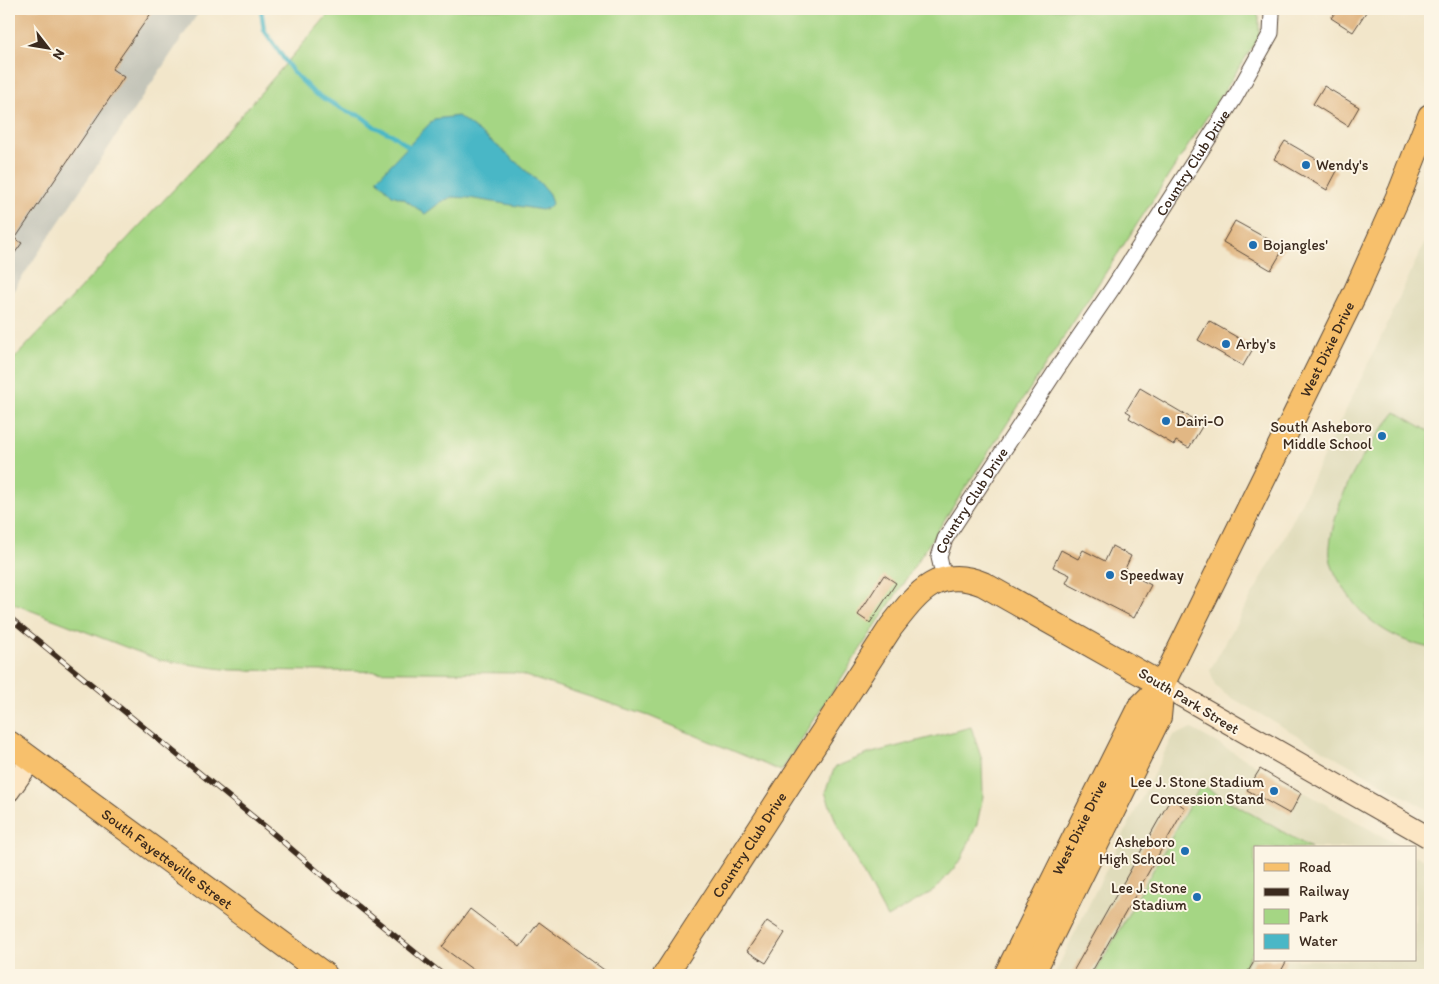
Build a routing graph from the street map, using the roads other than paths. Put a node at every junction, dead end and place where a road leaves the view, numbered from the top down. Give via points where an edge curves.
1 (1271, 11) edge
2 (1430, 116) edge
3 (944, 579) junction
4 (1162, 685) junction
5 (9, 743) edge
6 (31, 760) junction
7 (9, 791) edge
8 (1430, 838) edge
9 (325, 975) edge
10 (665, 975) edge
11 (1006, 975) edge
12 (1032, 975) edge

1 - 3 street, Country Club Drive via 1271,33 1234,99 945,539 939,557
2 - 4 main road, West Dixie Drive via 1355,293
3 - 4 main road, South Park Street via 961,577 983,584
3 - 10 main road, Country Club Drive via 915,597 891,627
4 - 8 main road, South Park Street
4 - 11 main road, West Dixie Drive via 1139,708
4 - 12 main road, West Dixie Drive via 1160,717
5 - 6 main road, South Fayetteville Street
6 - 7 main road
6 - 9 main road, South Fayetteville Street

